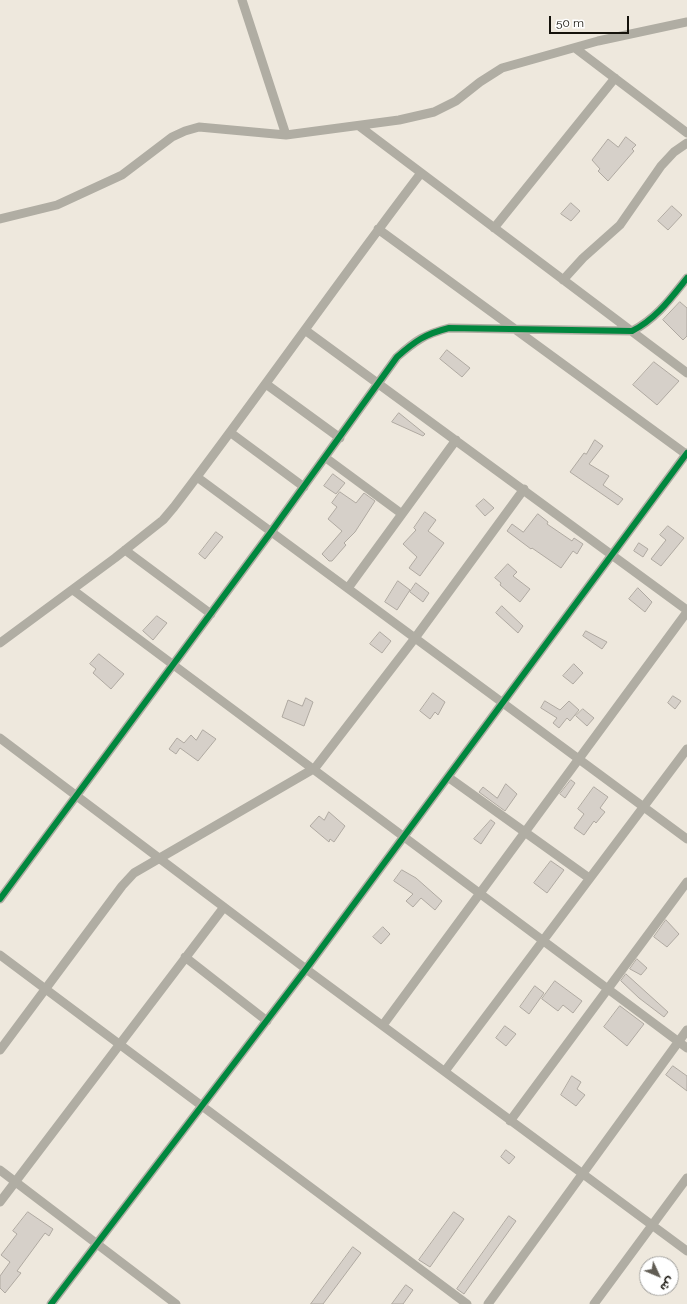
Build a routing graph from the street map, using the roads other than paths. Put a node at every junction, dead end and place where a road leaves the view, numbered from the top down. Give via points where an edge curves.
1 (242, 0) edge
2 (687, 22) edge
3 (575, 48) junction
4 (615, 78) junction
5 (359, 126) junction
6 (687, 133) edge
7 (286, 135) junction
8 (687, 143) edge
9 (421, 172) junction
10 (0, 218) edge
11 (494, 228) junction
12 (378, 229) junction
13 (687, 278) edge
14 (563, 280) junction
15 (305, 330) junction
16 (514, 330) junction
17 (632, 331) junction
18 (687, 373) edge
19 (266, 384) junction
20 (379, 384) junction
21 (231, 433) junction
22 (340, 438) junction
23 (456, 440) junction
24 (687, 453) edge
25 (326, 458) junction
26 (197, 477) junction
27 (304, 487) junction
28 (524, 489) junction
29 (402, 514) junction
30 (271, 532) junction
31 (125, 550) junction
32 (611, 555) junction
33 (348, 588) junction
34 (72, 590) junction
35 (687, 611) edge
36 (210, 614) junction
37 (415, 638) junction
38 (0, 643) edge
39 (172, 665) junction
40 (503, 703) junction
41 (0, 738) edge
42 (687, 749) edge
43 (578, 759) junction
44 (315, 768) junction
45 (448, 777) junction
46 (76, 795) junction
47 (643, 808) junction
48 (524, 832) junction
49 (404, 836) junction
50 (687, 839) edge
51 (160, 859) junction
52 (589, 878) junction
53 (687, 882) edge
54 (480, 892) junction
55 (0, 899) edge
56 (224, 907) junction
57 (544, 940) junction
58 (0, 955) edge
59 (185, 958) junction
60 (306, 969) junction
61 (609, 988) junction
62 (45, 989) junction
63 (267, 1021) junction
64 (383, 1025) junction
65 (687, 1030) edge
66 (678, 1041) junction
67 (119, 1045) junction
68 (687, 1048) edge
69 (0, 1050) edge
70 (445, 1071) junction
71 (202, 1107) junction
72 (510, 1121) junction
73 (0, 1170) edge
74 (583, 1174) junction
75 (687, 1178) edge
76 (16, 1182) junction
77 (0, 1202) edge
78 (653, 1225) junction
79 (96, 1244) junction
80 (687, 1250) edge
81 (174, 1303) edge
82 (51, 1304) edge
83 (467, 1304) edge
84 (488, 1304) edge
85 (594, 1304) edge

1 - 7 street
2 - 3 street
3 - 4 street
3 - 5 street via 502,68 456,101 434,112
4 - 6 street
4 - 11 street
5 - 7 street
5 - 9 street
7 - 10 street via 199,127 185,131 172,137 122,175 57,205
8 - 14 street via 661,166 620,225
9 - 11 street
9 - 12 street
11 - 14 street
12 - 15 street
12 - 16 street
13 - 17 street via 664,307 644,325
14 - 17 street
15 - 19 street
15 - 20 street
16 - 17 street
16 - 20 street via 449,328 430,333 415,341 397,358
16 - 24 street
17 - 18 street
19 - 21 street
19 - 22 street
20 - 22 street
20 - 23 street
21 - 26 street
21 - 27 street
22 - 25 street
23 - 28 street
23 - 29 street
24 - 32 street
25 - 27 street
25 - 29 street
26 - 30 street
26 - 31 street via 162,520
27 - 30 street
28 - 32 street
28 - 37 street
29 - 33 street
30 - 33 street
30 - 36 street
31 - 34 street
31 - 36 street
32 - 35 street
32 - 40 street
33 - 37 street
34 - 38 street
34 - 39 street
35 - 43 street
36 - 39 street
37 - 40 street
37 - 44 street
39 - 44 street
39 - 46 street
40 - 43 street
40 - 45 street
41 - 46 street
42 - 47 street
43 - 47 street
43 - 48 street
44 - 49 street
44 - 51 street
45 - 48 street
45 - 49 street
46 - 51 street
46 - 55 street
47 - 50 street
47 - 52 street
48 - 52 street
48 - 54 street
49 - 54 street
49 - 60 street
51 - 56 street
51 - 62 street via 134,873 122,886
52 - 57 street
53 - 61 street
54 - 57 street
54 - 64 street
56 - 59 street
56 - 60 street
57 - 61 street
57 - 70 street
58 - 62 street
59 - 63 street
59 - 67 street
60 - 63 street
60 - 64 street
61 - 66 street
61 - 72 street
62 - 67 street
62 - 69 street
63 - 71 street
64 - 70 street
65 - 66 street
66 - 68 street
66 - 74 street
67 - 71 street
67 - 76 street
70 - 72 street
71 - 79 street
71 - 83 street
72 - 74 street
73 - 76 street
74 - 78 street
74 - 84 street
75 - 78 street
76 - 77 street
76 - 79 street
78 - 80 street
78 - 85 street
79 - 81 street
79 - 82 street

